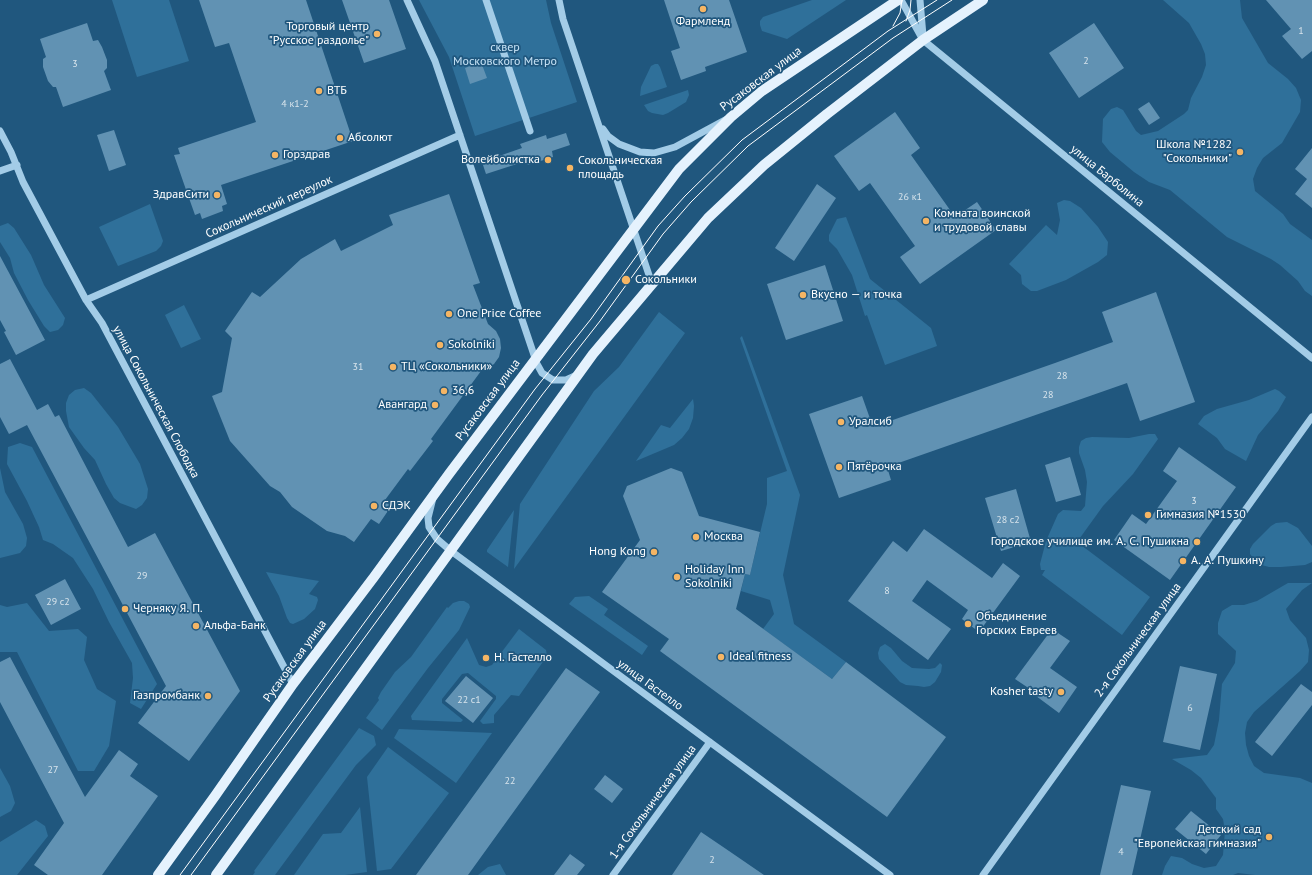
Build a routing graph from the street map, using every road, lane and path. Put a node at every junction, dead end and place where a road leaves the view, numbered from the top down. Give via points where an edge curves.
1 (407, 0) edge
2 (486, 0) edge
3 (559, 0) edge
4 (898, 0) edge
5 (901, 0) edge
6 (920, 0) edge
7 (983, 0) edge
8 (924, 40) junction
9 (731, 117) junction
10 (599, 124) junction
11 (0, 131) edge
12 (530, 131) dead end
13 (460, 135) junction
14 (16, 165) junction
15 (0, 171) edge
16 (634, 229) junction
17 (652, 284) junction
18 (86, 300) junction
19 (1312, 358) edge
20 (535, 359) junction
21 (579, 374) junction
22 (1312, 417) edge
23 (434, 495) junction
24 (451, 551) junction
25 (293, 684) junction
26 (710, 742) junction
27 (158, 875) edge
28 (216, 875) edge
29 (613, 875) edge
30 (890, 875) edge
31 (983, 875) edge

1 - 13 street via 435,61
2 - 12 street
3 - 10 street
4 - 9 main road, Русаковская улица via 789,72
5 - 8 street, улица Барболина
6 - 8 street
7 - 8 main road
8 - 17 main road via 764,165 708,218
8 - 19 street, улица Барболина
9 - 10 street via 675,147 654,153 640,152 619,144 608,136
9 - 16 main road, Русаковская улица via 679,169
10 - 16 street
11 - 14 street, улица Сокольническая Слободка
13 - 18 street, Сокольнический переулок
13 - 20 street
14 - 15 street
14 - 18 street, улица Сокольническая Слободка
16 - 17 street
16 - 20 main road, Русаковская улица
17 - 21 main road
18 - 25 street, улица Сокольническая Слободка via 102,323
20 - 21 street via 542,373 553,380 566,380
20 - 23 main road, Русаковская улица
21 - 24 main road
22 - 31 street, 2-я Сокольническая улица
23 - 24 street, улица Гастелло via 428,518 429,527 437,539
23 - 25 main road, Русаковская улица
24 - 26 street, улица Гастелло
24 - 28 main road
25 - 27 main road, Русаковская улица
26 - 29 street, 1-я Сокольническая улица
26 - 30 street, улица Гастелло

